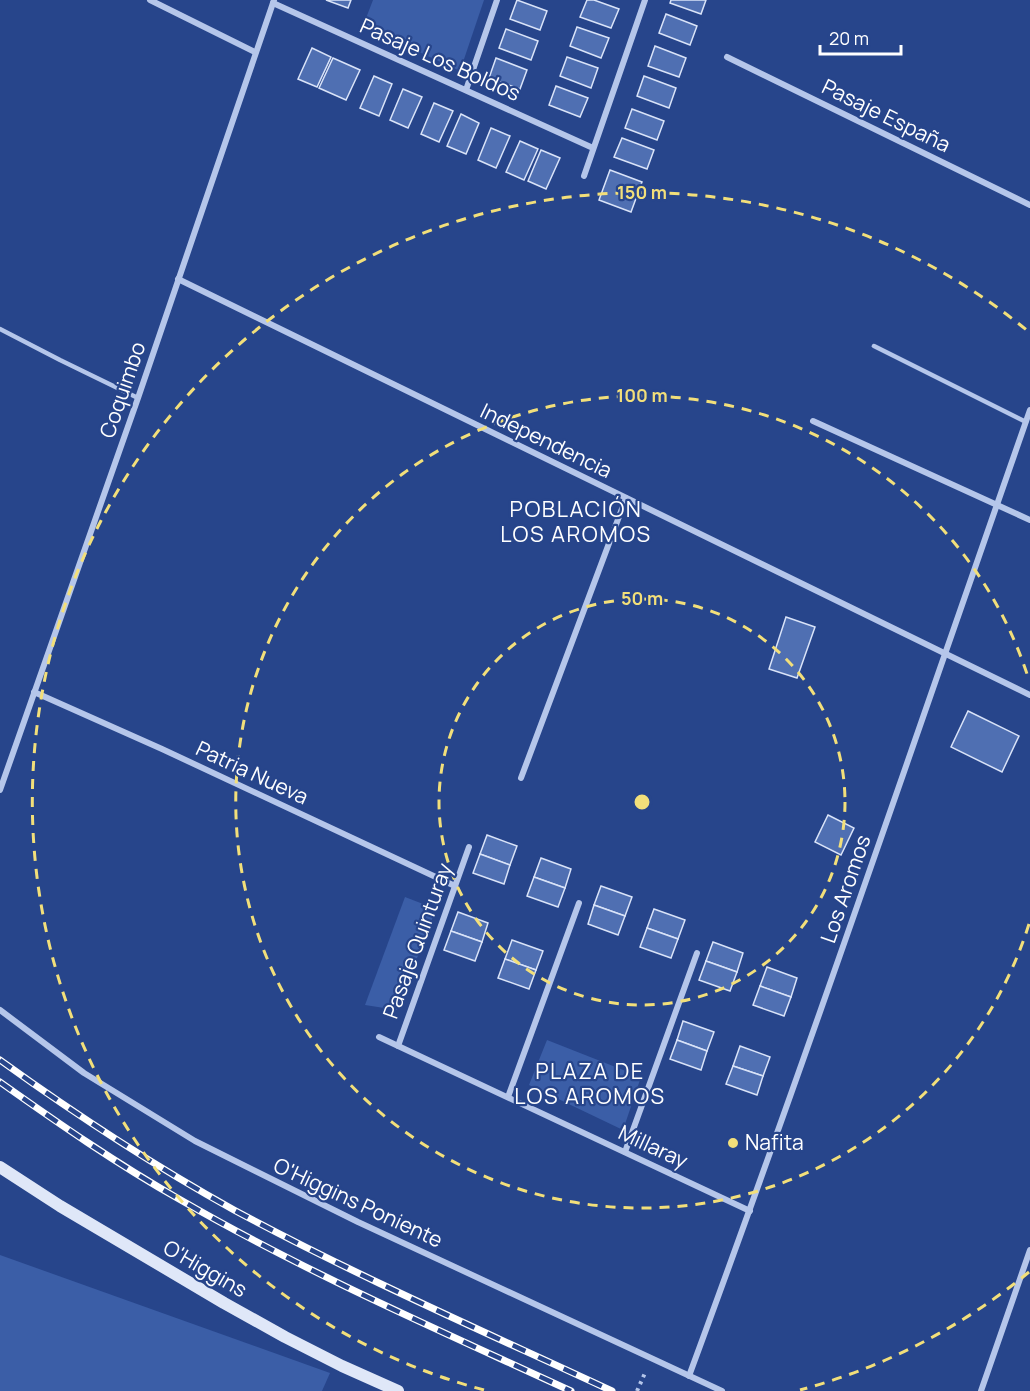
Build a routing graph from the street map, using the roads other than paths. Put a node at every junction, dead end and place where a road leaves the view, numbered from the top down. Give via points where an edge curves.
1 (150, 0) edge
2 (497, 0) edge
3 (645, 0) edge
4 (273, 2) edge
5 (255, 52) junction
6 (727, 57) dead end
7 (466, 90) junction
8 (593, 148) junction
9 (584, 176) dead end
10 (1030, 206) edge
11 (178, 279) junction
12 (0, 329) edge
13 (874, 346) dead end
14 (138, 398) junction
15 (1030, 410) edge
16 (813, 422) dead end
17 (1026, 422) junction
18 (626, 498) junction
19 (997, 504) junction
20 (1030, 520) edge
21 (945, 654) junction
22 (34, 692) junction
23 (1030, 694) edge
24 (521, 778) dead end
25 (0, 790) edge
26 (469, 847) dead end
27 (455, 886) junction
28 (579, 903) dead end
29 (697, 953) dead end
30 (0, 1010) edge
31 (378, 1036) dead end
32 (398, 1046) junction
33 (508, 1097) junction
34 (625, 1152) junction
35 (0, 1167) edge
36 (750, 1211) junction
37 (1030, 1250) edge
38 (689, 1376) junction
39 (398, 1391) edge
40 (722, 1391) edge
41 (981, 1391) edge

1 - 5 street
2 - 7 street
3 - 8 street
4 - 5 street, Coquimbo
4 - 7 street, Pasaje Los Boldos
5 - 11 street, Coquimbo
6 - 10 street, Pasaje España
7 - 8 street, Pasaje Los Boldos
8 - 9 street
11 - 14 street, Coquimbo
11 - 18 street, Independencia
12 - 14 lane
13 - 17 lane
14 - 22 street, Coquimbo
15 - 17 street, Los Aromos
16 - 19 street
17 - 19 street, Los Aromos
18 - 21 street, Independencia
18 - 24 street
19 - 20 street
19 - 21 street, Los Aromos
21 - 23 street, Independencia
21 - 36 street, Los Aromos
22 - 25 street, Coquimbo
22 - 27 street, Patria Nueva
26 - 27 street, Pasaje Quinturay
27 - 32 street, Pasaje Quinturay
28 - 33 street
29 - 34 street
30 - 38 street, O'Higgins Poniente via 84,1073 195,1141 358,1222
31 - 32 street, Millaray
32 - 33 street, Millaray
33 - 34 street, Millaray
34 - 36 street, Millaray
35 - 39 street, O'Higgins via 224,1303 294,1342
36 - 38 street, Los Aromos
37 - 41 street
38 - 40 street, O'Higgins Poniente

